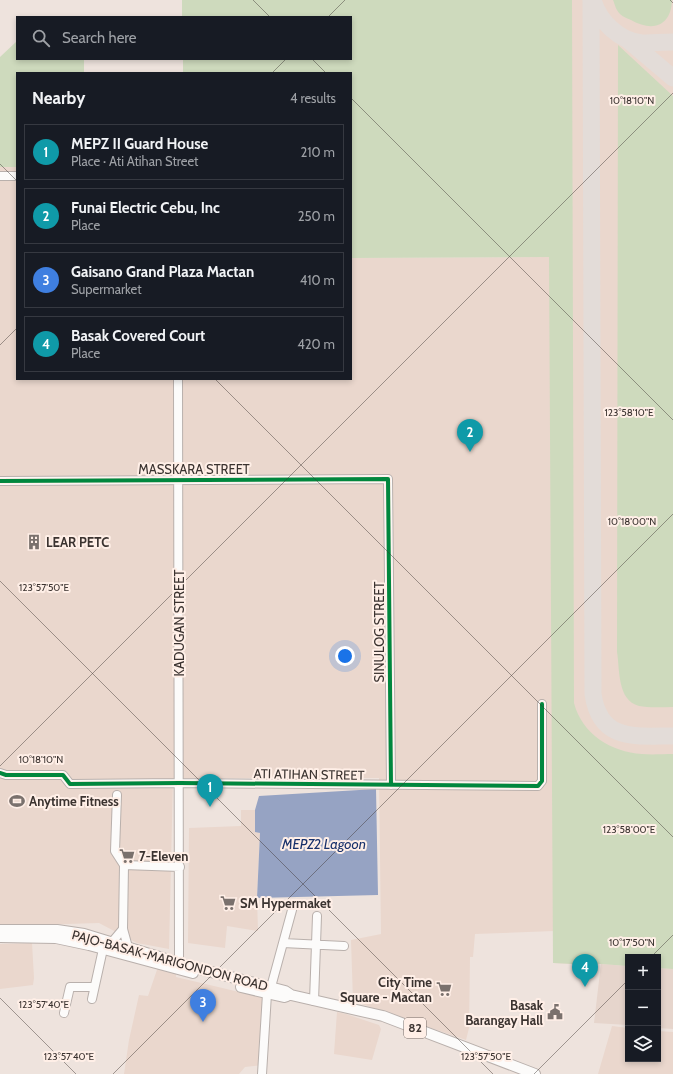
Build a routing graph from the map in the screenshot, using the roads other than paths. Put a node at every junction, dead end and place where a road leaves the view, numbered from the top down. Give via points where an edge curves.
1 (0, 176) edge
2 (16, 176) edge
3 (178, 380) edge
4 (179, 479) junction
5 (388, 479) joint
6 (0, 481) edge
7 (542, 704) dead end
8 (0, 773) edge
9 (180, 783) junction
10 (391, 785) junction
11 (117, 795) dead end
12 (124, 865) junction
13 (180, 867) junction
14 (292, 910) dead end
15 (317, 916) dead end
16 (123, 929) junction
17 (0, 930) edge
18 (0, 937) edge
19 (112, 942) junction
20 (283, 943) junction
21 (316, 945) junction
22 (344, 946) dead end
23 (128, 947) junction
24 (103, 949) junction
25 (179, 962) junction
26 (94, 987) junction
27 (269, 990) junction
28 (92, 999) dead end
29 (314, 1001) junction
30 (64, 1013) dead end
31 (262, 1074) edge
32 (535, 1074) edge

1 - 2 street
3 - 4 street, KADUGAN STREET
4 - 5 street, MASSKARA STREET
4 - 6 street, MASSKARA STREET
4 - 9 street, KADUGAN STREET
5 - 10 street, SINULOG STREET
7 - 10 street, ATI ATIHAN STREET via 540,785
8 - 9 street, ATI ATIHAN STREET via 63,775 70,784
9 - 10 street, ATI ATIHAN STREET
9 - 13 street, KADUGAN STREET
11 - 12 street via 115,850
12 - 13 street
12 - 16 street
13 - 25 street, KADUGAN STREET
14 - 20 street
15 - 21 street
16 - 19 street
16 - 23 street
17 - 18 main road
17 - 19 main road, PAJO-BASAK-MARIGONDON ROAD / 82 via 57,930
18 - 24 main road, PAJO-BASAK-MARIGONDON ROAD / 82 via 56,938
19 - 23 main road, PAJO-BASAK-MARIGONDON ROAD / 82
20 - 21 street
20 - 27 street
21 - 22 street
21 - 29 street
23 - 25 main road, PAJO-BASAK-MARIGONDON ROAD / 82
24 - 26 street
24 - 27 main road, PAJO-BASAK-MARIGONDON ROAD / 82
25 - 27 main road, PAJO-BASAK-MARIGONDON ROAD / 82
26 - 28 street
26 - 30 street via 70,986
27 - 29 main road, PAJO-BASAK-MARIGONDON ROAD / 82 via 285,991
27 - 31 street
29 - 32 main road, PAJO-BASAK-MARIGONDON ROAD / 82 via 384,1016

